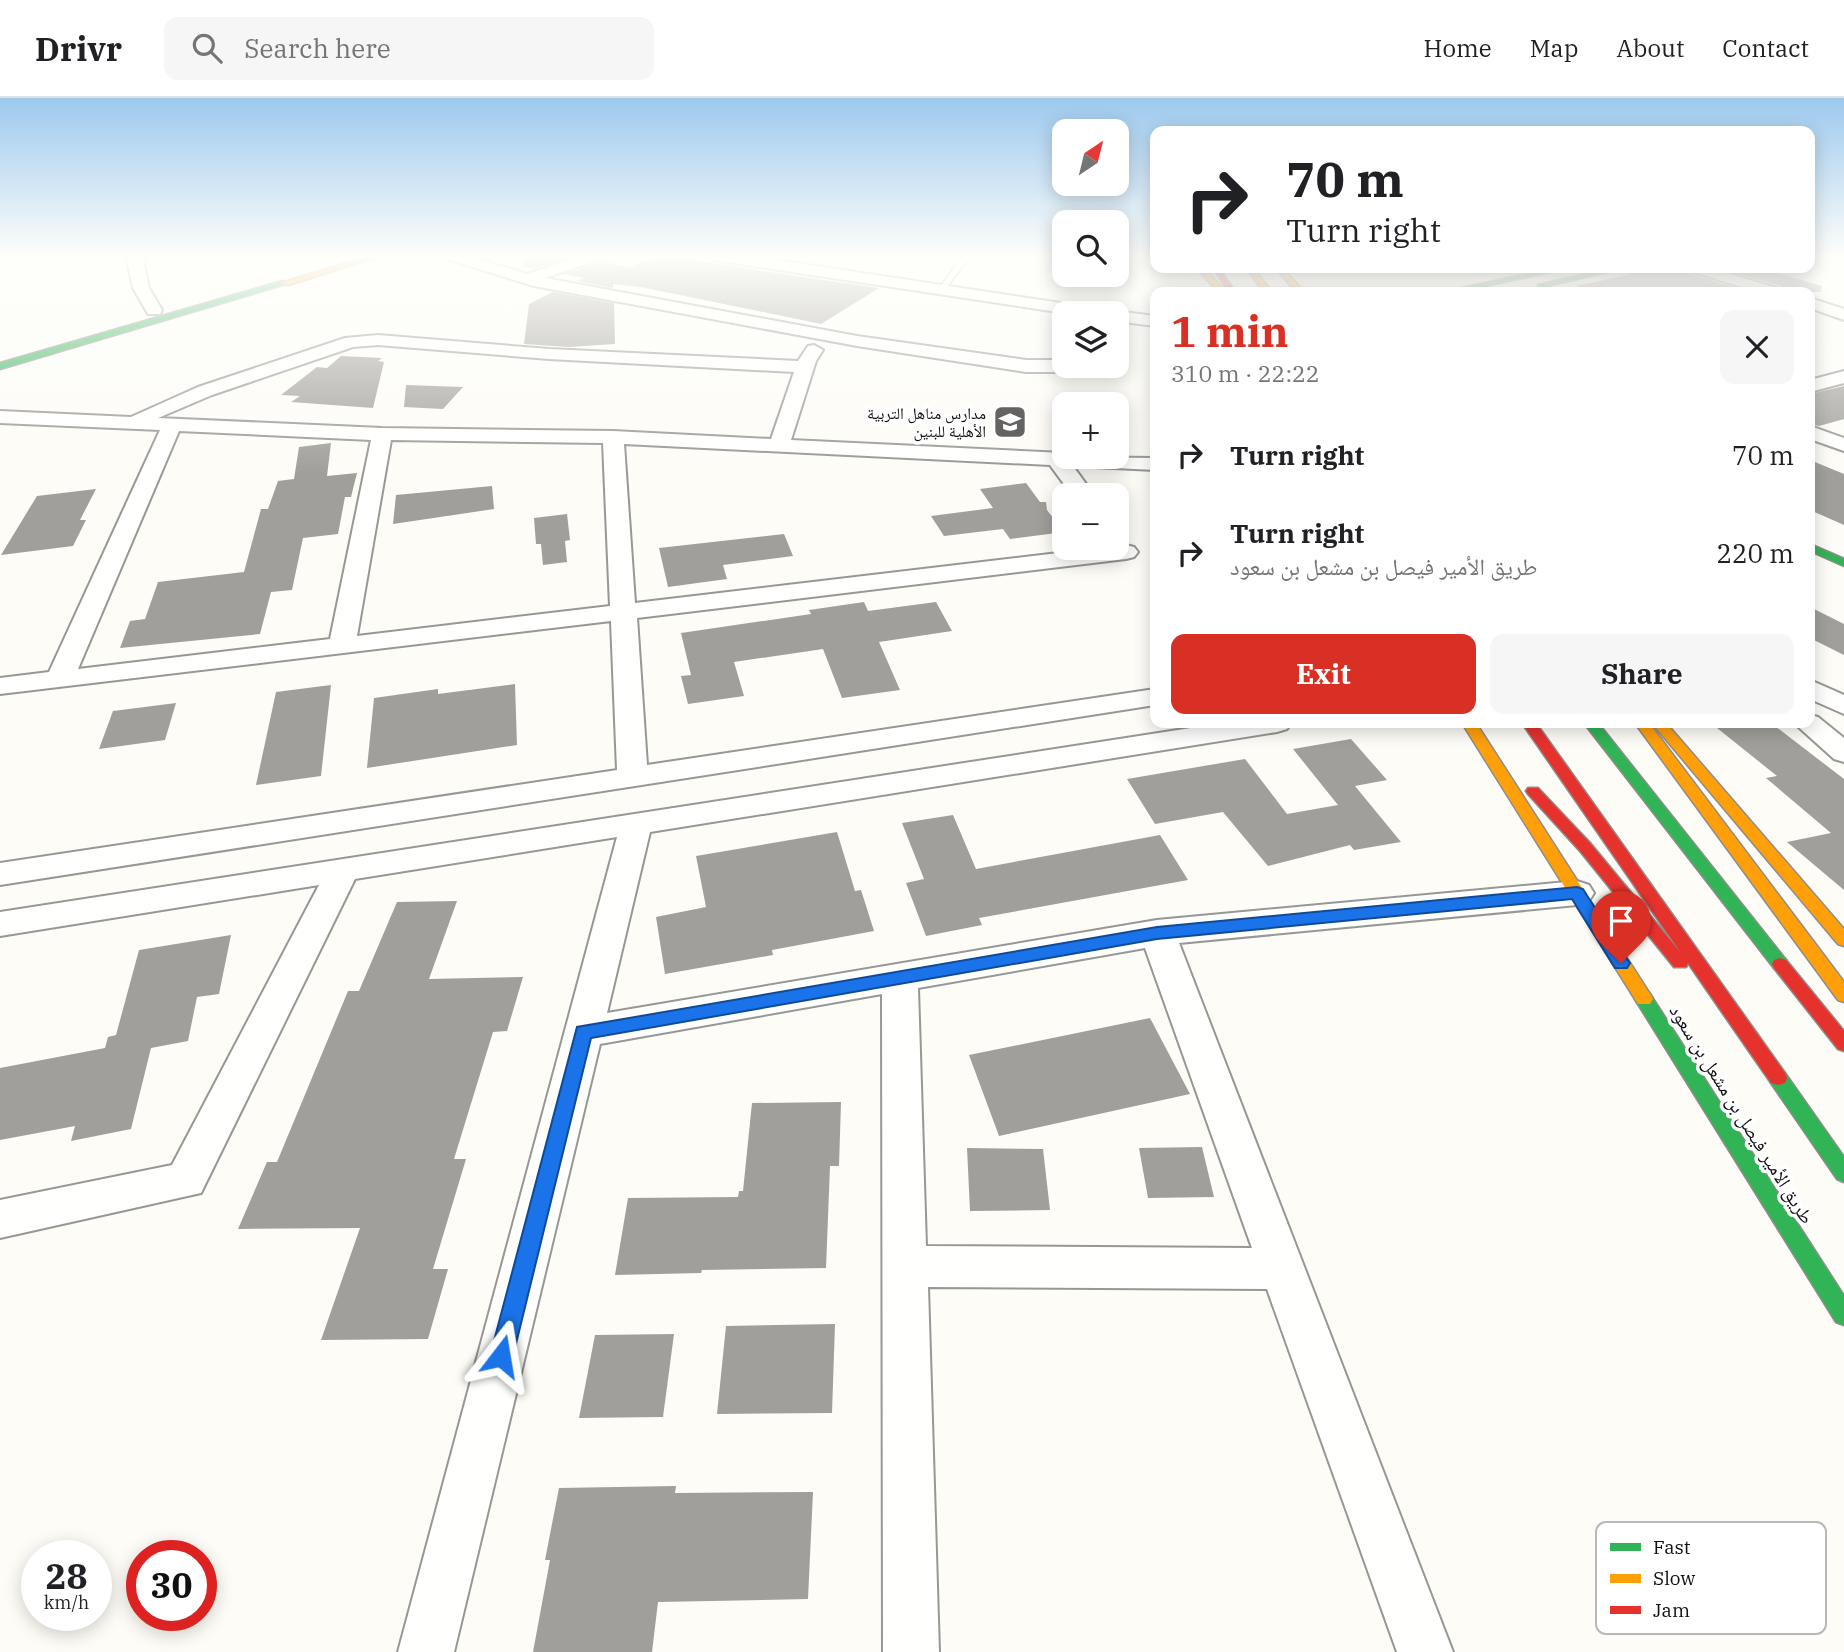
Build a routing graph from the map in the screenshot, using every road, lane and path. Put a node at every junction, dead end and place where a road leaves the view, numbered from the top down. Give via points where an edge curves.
1 (101, 328) edge
2 (114, 328) edge
3 (784, 328) edge
4 (824, 335) junction
5 (0, 354) edge
6 (0, 366) edge
7 (1052, 366) edge
8 (805, 367) junction
9 (1844, 377) edge
10 (1815, 385) edge
11 (0, 417) edge
12 (131, 423) junction
13 (172, 425) junction
14 (382, 434) junction
15 (1815, 434) edge
16 (613, 437) junction
17 (1844, 445) edge
18 (779, 446) junction
19 (1052, 460) edge
20 (1129, 463) edge
21 (1150, 464) edge
22 (1815, 533) edge
23 (1844, 547) edge
24 (1815, 549) edge
25 (1059, 560) edge
26 (1844, 563) edge
27 (624, 612) junction
28 (342, 645) junction
29 (60, 678) junction
30 (0, 686) edge
31 (1815, 691) edge
32 (1150, 698) edge
33 (1844, 706) edge
34 (1245, 728) edge
35 (1472, 728) edge
36 (1474, 728) edge
37 (1532, 728) edge
38 (1595, 728) edge
39 (1646, 728) edge
40 (1663, 728) edge
41 (1814, 728) edge
42 (1844, 753) edge
43 (633, 777) junction
44 (636, 822) junction
45 (344, 869) junction
46 (0, 874) edge
47 (1577, 893) junction
48 (0, 924) edge
49 (1157, 933) junction
50 (1844, 940) edge
51 (900, 977) junction
52 (1844, 995) edge
53 (583, 1032) junction
54 (1844, 1044) edge
55 (1844, 1174) edge
56 (1844, 1180) edge
57 (0, 1219) edge
58 (905, 1266) junction
59 (1283, 1269) junction
60 (1844, 1315) edge
61 (426, 1652) edge
62 (911, 1652) edge
63 (1425, 1652) edge

1 - 5 main road
2 - 6 main road
3 - 4 street
4 - 7 street via 985,361
4 - 8 street
8 - 12 street via 379,340 351,342 217,387
8 - 18 street
9 - 10 street
11 - 12 street
12 - 13 street
13 - 14 street
13 - 29 street
14 - 16 street
14 - 28 street
15 - 17 street
16 - 18 street
16 - 27 street
18 - 19 street
20 - 21 street
22 - 23 main road
24 - 26 main road
25 - 27 street
27 - 28 street
27 - 43 street
28 - 29 street
29 - 30 street
31 - 33 street
32 - 43 street
34 - 44 street
35 - 47 main road, طريق الأمير فيصل بن مشعل بن سعود
36 - 56 main road via 1585,847 1681,964 1779,1108
37 - 55 main road
38 - 54 main road
39 - 52 main road
40 - 50 main road
41 - 42 street
43 - 46 street
44 - 45 street
44 - 53 street
45 - 48 street
45 - 57 street via 186,1180
47 - 49 street
47 - 60 main road, طريق الأمير فيصل بن مشعل بن سعود
49 - 51 street
49 - 59 street
51 - 53 street
51 - 58 street
53 - 61 street
58 - 59 street
58 - 62 street
59 - 63 street

